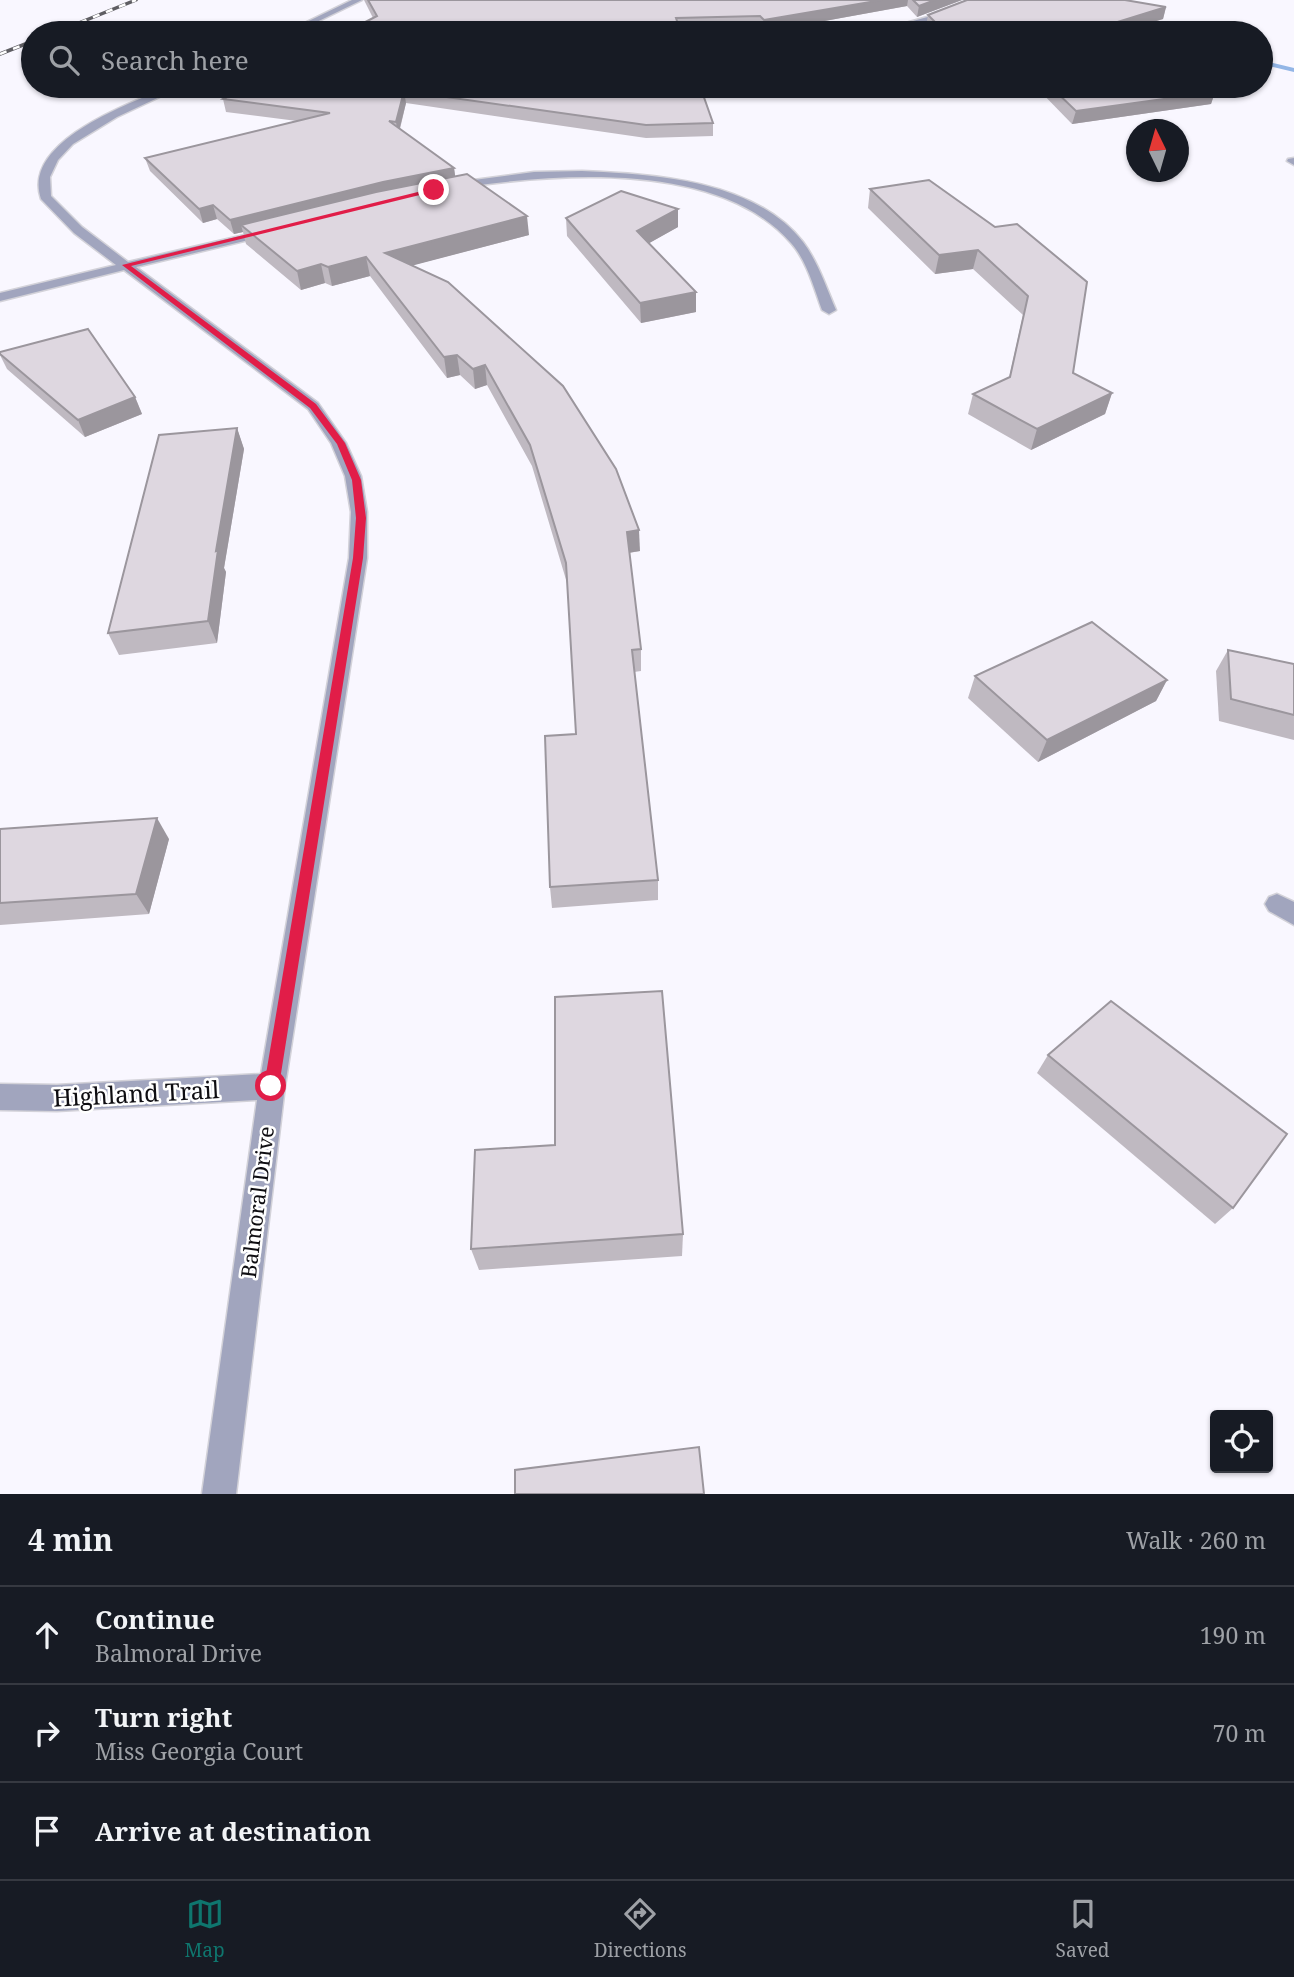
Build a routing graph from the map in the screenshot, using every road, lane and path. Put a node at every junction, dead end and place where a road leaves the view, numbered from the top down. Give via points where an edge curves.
1 (358, 0) edge
2 (976, 0) edge
3 (313, 21) edge
4 (922, 21) edge
5 (154, 98) edge
6 (434, 190) edge
7 (277, 229) edge
8 (126, 265) junction
9 (0, 297) edge
10 (829, 310) dead end
11 (271, 1086) junction
12 (0, 1097) edge
13 (219, 1494) edge

1 - 3 street
2 - 4 street
5 - 8 street, Balmoral Drive via 71,139 49,162 43,176 45,197 55,208
6 - 10 street via 529,175 589,173 655,180 714,193 760,212 793,237 806,254
7 - 8 street
8 - 9 street
8 - 11 street, Balmoral Drive via 313,406 341,443 356,480 361,518 358,558
11 - 12 street, Highland Trail
11 - 13 street, Balmoral Drive

